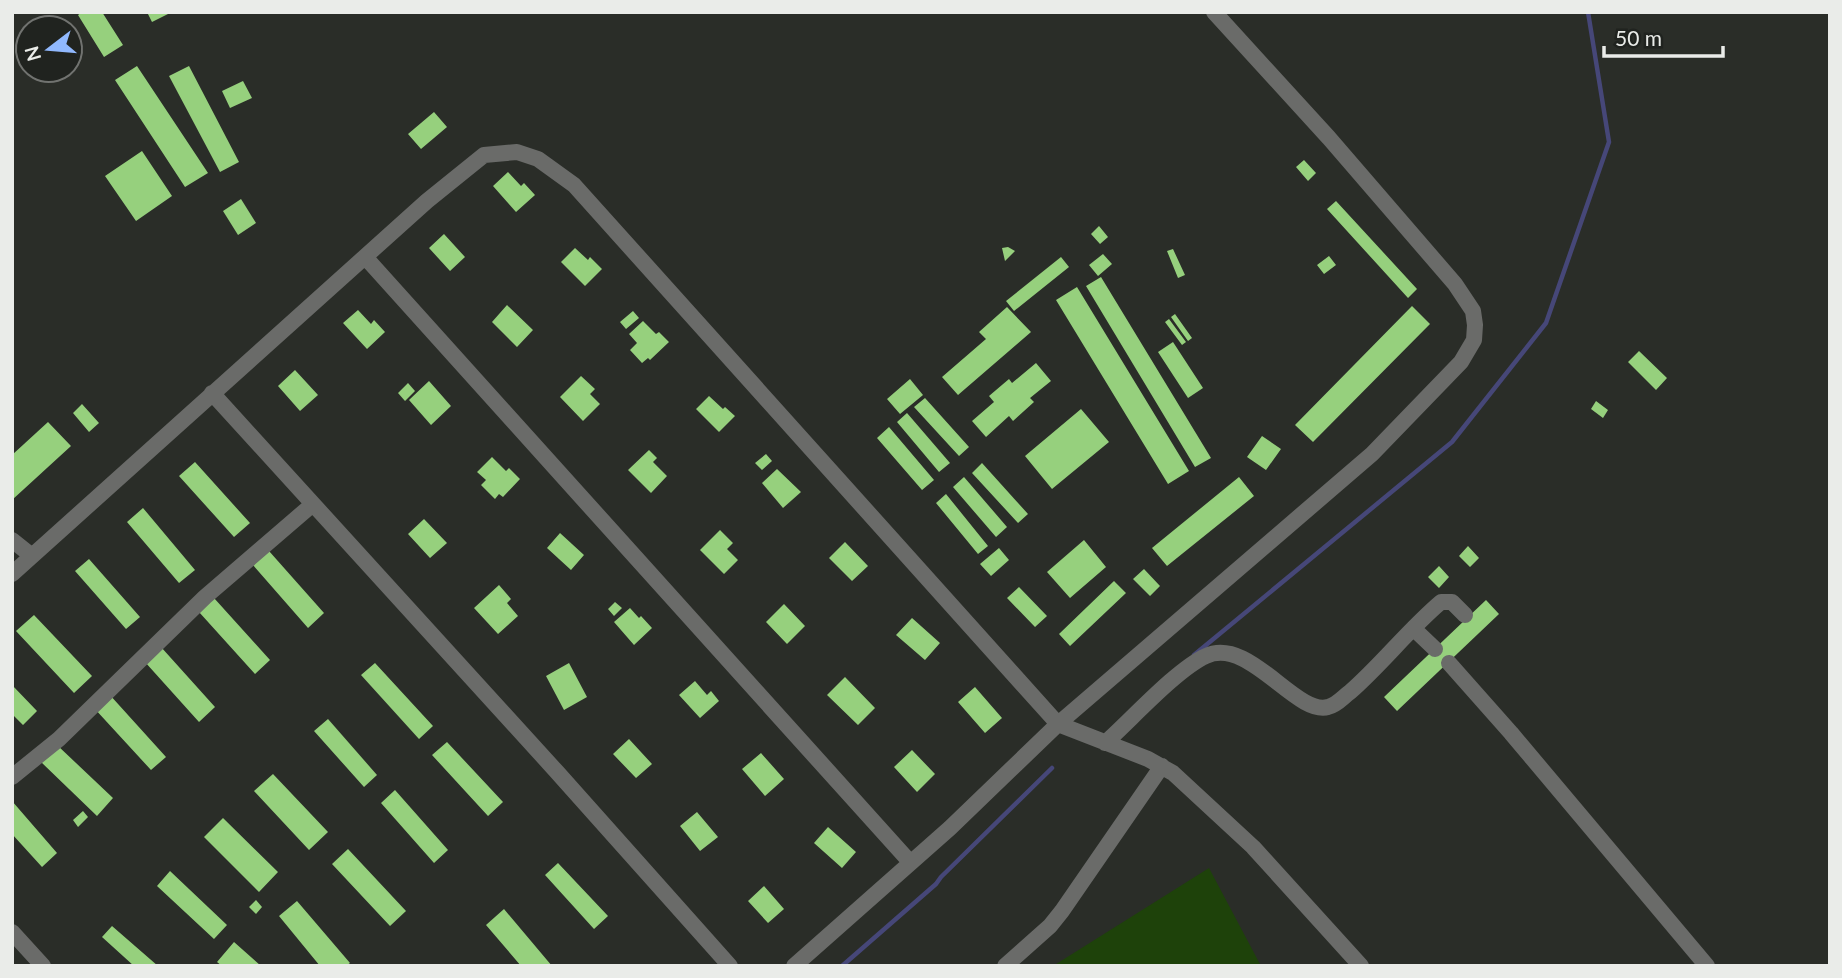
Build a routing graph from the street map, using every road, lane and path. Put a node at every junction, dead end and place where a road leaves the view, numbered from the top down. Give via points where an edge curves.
1 (1214, 12) edge
2 (366, 258) junction
3 (212, 393) junction
4 (313, 504) junction
5 (12, 540) edge
6 (33, 556) junction
7 (12, 574) edge
8 (1465, 614) dead end
9 (1414, 629) junction
10 (1435, 649) dead end
11 (1448, 663) dead end
12 (1058, 724) junction
13 (1105, 743) junction
14 (1162, 766) junction
15 (12, 777) edge
16 (910, 862) junction
17 (12, 932) edge
18 (43, 966) edge
19 (730, 966) edge
20 (794, 966) edge
21 (1004, 966) edge
22 (1361, 966) edge
23 (1707, 966) edge

1 - 12 lane via 1455,284 1473,311 1474,340 1461,362 1372,454
2 - 3 lane
2 - 12 lane via 484,155 517,152 538,159 573,185
2 - 16 lane
3 - 4 lane
3 - 6 lane
4 - 15 lane via 205,597 59,739
4 - 19 lane
5 - 6 lane
6 - 7 lane
8 - 9 lane via 1452,602 1441,602
9 - 10 lane
9 - 13 lane via 1360,683 1326,708 1304,701 1237,657 1223,653 1204,656
11 - 23 lane
12 - 13 lane
12 - 16 lane
13 - 14 lane
14 - 21 lane via 1062,911
14 - 22 lane via 1253,846
16 - 20 lane
17 - 18 lane

